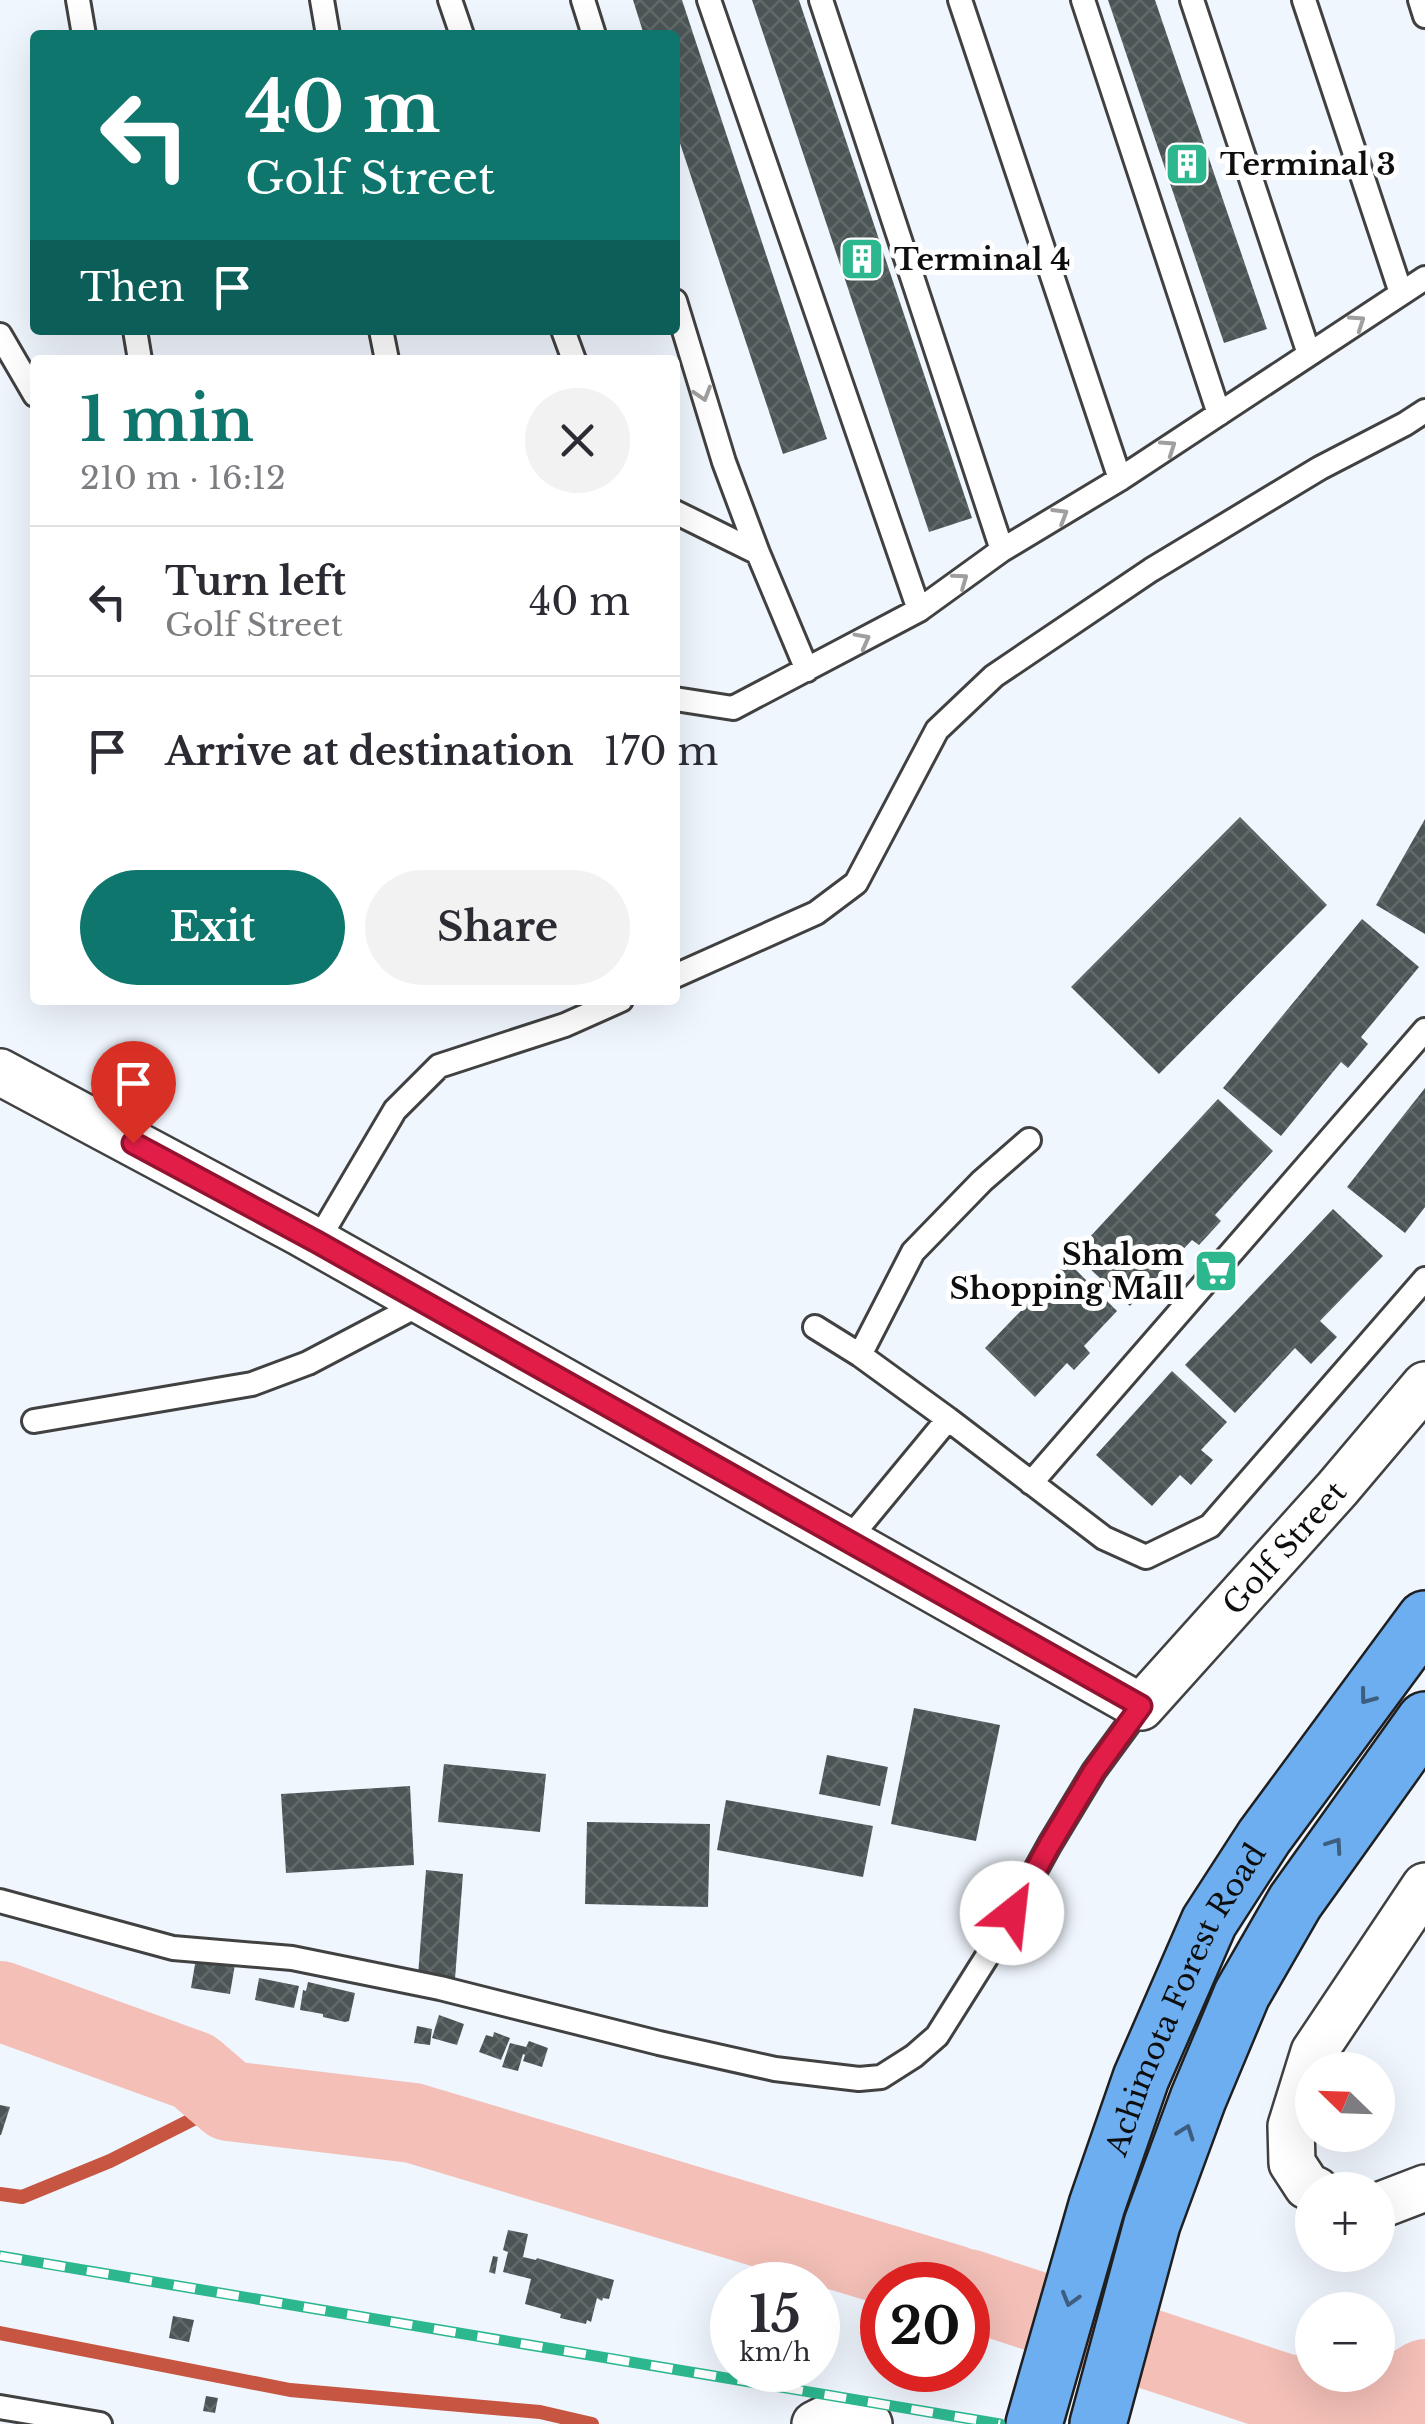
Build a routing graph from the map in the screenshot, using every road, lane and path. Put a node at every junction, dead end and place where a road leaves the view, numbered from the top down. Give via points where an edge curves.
1 (78, 0) edge
2 (322, 0) edge
3 (450, 0) edge
4 (583, 0) edge
5 (709, 0) edge
6 (821, 0) edge
7 (960, 0) edge
8 (1083, 0) edge
9 (1192, 0) edge
10 (1304, 0) edge
11 (1420, 0) edge
12 (1425, 16) edge
13 (83, 30) edge
14 (327, 30) edge
15 (460, 30) edge
16 (592, 30) edge
17 (1425, 278) edge
18 (1401, 294) junction
19 (680, 317) edge
20 (0, 335) edge
21 (1310, 354) junction
22 (30, 386) edge
23 (1425, 411) edge
24 (1218, 414) junction
25 (1120, 480) junction
26 (680, 514) edge
27 (1002, 550) junction
28 (758, 553) junction
29 (919, 610) junction
30 (807, 670) junction
31 (680, 701) edge
32 (680, 974) edge
33 (609, 1005) edge
34 (1425, 1030) edge
35 (0, 1072) edge
36 (1029, 1140) dead end
37 (317, 1242) junction
38 (1425, 1279) edge
39 (424, 1302) junction
40 (815, 1327) dead end
41 (860, 1355) junction
42 (1425, 1384) edge
43 (948, 1419) junction
44 (34, 1421) dead end
45 (1030, 1482) junction
46 (848, 1540) junction
47 (1425, 1619) edge
48 (1141, 1706) junction
49 (1425, 1720) edge
50 (1425, 1886) edge
51 (0, 1901) edge
52 (1297, 2172) edge
53 (1425, 2188) edge
54 (1395, 2199) edge
55 (0, 2408) edge
56 (100, 2424) edge
57 (815, 2424) edge
58 (869, 2424) edge
59 (1034, 2424) edge
60 (1098, 2424) edge

1 - 13 lane
2 - 14 lane
3 - 15 lane
4 - 16 lane
5 - 29 lane
6 - 27 lane
7 - 25 lane
8 - 24 lane
9 - 21 lane
10 - 18 lane
11 - 12 lane
17 - 18 lane
21 -> 18 lane
19 -> 28 lane
20 - 22 lane
21 - 24 lane
23 - 32 lane via 1151,570 994,676 937,730 856,882 816,912
25 -> 24 lane
27 -> 25 lane
26 - 28 lane
29 -> 27 lane
28 - 30 lane
30 -> 29 lane
30 - 31 lane via 732,708
33 - 37 lane via 440,1066 395,1110
34 - 45 lane
35 - 37 street
36 - 41 lane via 913,1252
37 - 39 street
38 - 45 lane via 1210,1526 1146,1557 1104,1538
39 - 44 lane via 308,1364 252,1384
39 - 46 street
40 - 41 lane
41 - 43 lane
42 - 48 street, Golf Street
43 - 45 lane
43 - 46 lane
46 - 48 street
47 -> 59 main road, Achimota Forest Road via 1209,1922 1141,2078
48 - 51 lane, Golf Street via 1094,1771 937,2036 881,2076 774,2068 292,1958 173,1948
60 -> 49 main road, Achimota Forest Road via 1152,2224 1242,1994 1295,1902
50 - 52 street via 1314,2052 1291,2126
53 - 54 street
55 - 56 lane
57 - 58 street via 827,2418

